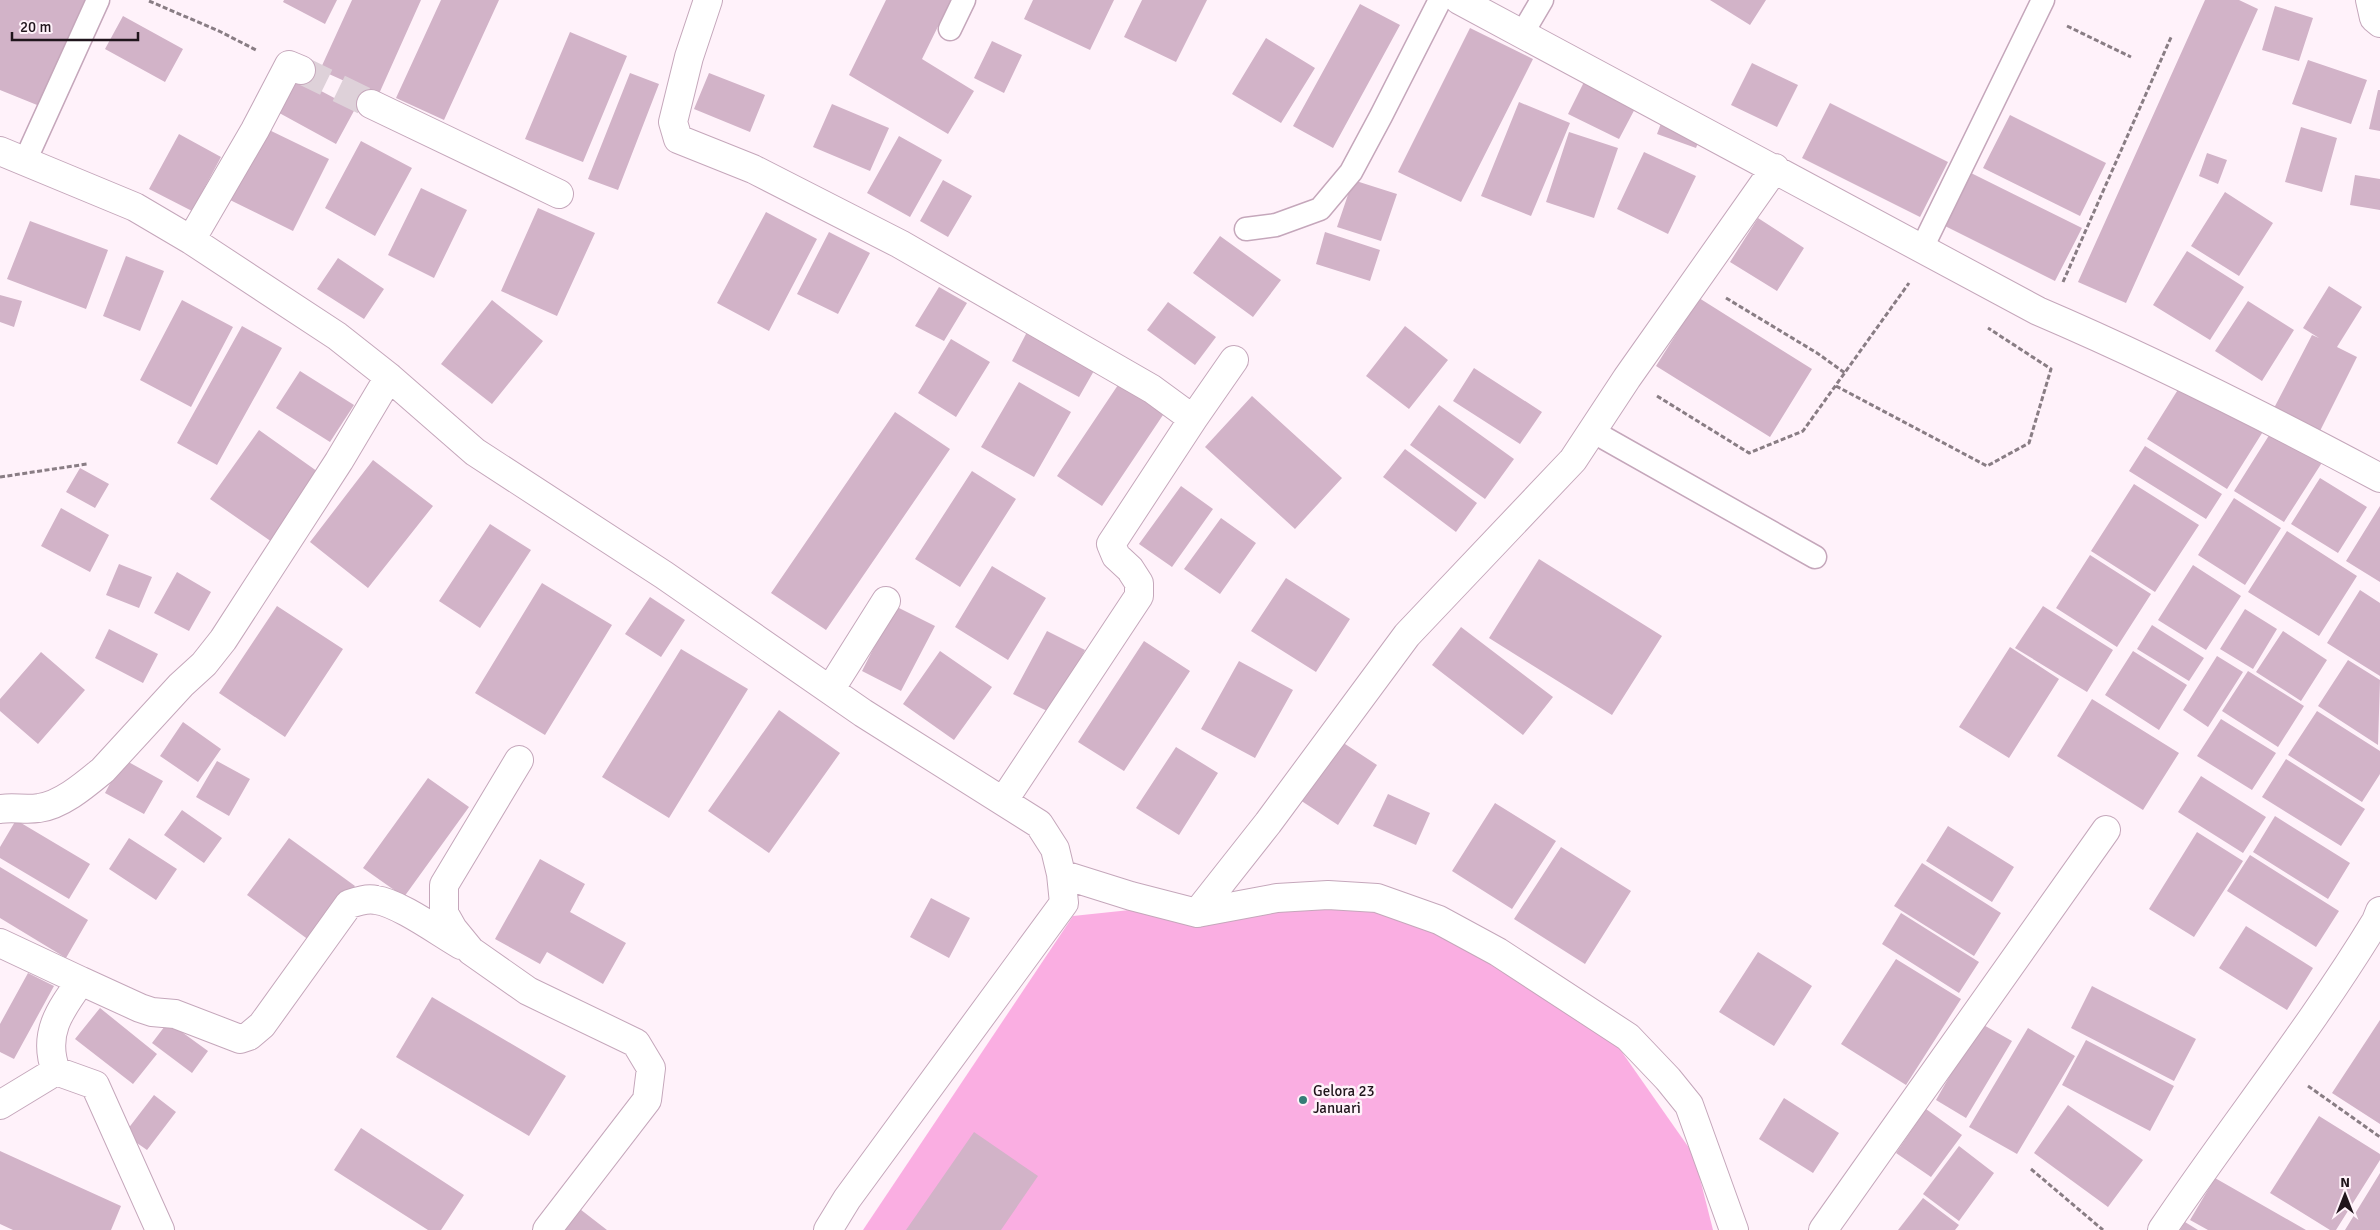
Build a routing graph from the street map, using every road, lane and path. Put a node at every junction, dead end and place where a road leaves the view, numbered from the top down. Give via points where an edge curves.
1 (98, 0) edge
2 (708, 0) edge
3 (964, 0) edge
4 (1440, 0) edge
5 (1459, 0) edge
6 (1542, 0) edge
7 (2370, 0) edge
8 (149, 1) edge
9 (2040, 6) edge
10 (2380, 23) edge
11 (950, 29) dead end
12 (1522, 34) junction
13 (2172, 35) dead end
14 (2132, 57) dead end
15 (295, 68) joint
16 (371, 104) tunnel mouth
17 (0, 151) edge
18 (26, 162) junction
19 (1775, 168) junction
20 (559, 194) dead end
21 (1246, 229) dead end
22 (191, 240) junction
23 (1922, 248) junction
24 (1696, 279) junction
25 (2048, 315) junction
26 (1986, 326) dead end
27 (1234, 360) dead end
28 (1845, 374) junction
29 (389, 377) junction
30 (1627, 378) junction
31 (1836, 386) junction
32 (1192, 419) junction
33 (1592, 431) junction
34 (87, 464) dead end
35 (0, 477) edge
36 (2380, 478) edge
37 (1815, 557) dead end
38 (886, 601) dead end
39 (830, 690) junction
40 (520, 760) dead end
41 (1004, 800) junction
42 (0, 809) edge
43 (2106, 830) dead end
44 (1061, 874) junction
45 (2380, 911) edge
46 (1197, 914) junction
47 (0, 943) edge
48 (471, 951) junction
49 (81, 981) junction
50 (2279, 1066) junction
51 (56, 1070) junction
52 (0, 1104) edge
53 (2380, 1137) edge
54 (2031, 1169) dead end
55 (160, 1230) edge
56 (547, 1230) edge
57 (828, 1230) edge
58 (1734, 1230) edge
59 (1823, 1230) edge
60 (2103, 1230) edge
61 (2162, 1230) edge

1 - 18 lane
2 - 32 street via 673,122 678,138 753,169 900,244 1152,390
3 - 11 lane
4 - 21 lane via 1351,172 1320,209 1276,225
5 - 12 street
6 - 12 lane
7 - 10 street via 2374,18
8 - 15 path
9 - 14 path
9 - 23 lane
12 - 19 street
13 - 25 path
15 - 22 street
16 - 20 street
17 - 18 street
18 - 22 street via 135,207
19 - 23 street
19 - 24 street
22 - 29 street via 337,336
23 - 25 street
23 - 28 path via 1912,279
24 - 28 path via 1817,353
24 - 30 street
25 - 36 street via 2290,430
26 - 31 path via 2051,369 2029,443 1987,466
27 - 32 street
28 - 31 path
29 - 39 street via 475,452 664,575
29 - 42 street via 241,614 204,664 91,779 56,803 42,808
30 - 31 path via 1749,453 1803,431
30 - 33 street
32 - 41 street via 1111,544 1116,556 1139,583 1139,596
33 - 37 lane
33 - 46 street via 1573,460 1407,636
34 - 35 path
38 - 39 street
39 - 41 street
40 - 48 street via 444,885 444,913 453,930
41 - 44 street via 1039,824 1055,849
43 - 59 street
44 - 46 street
44 - 57 street via 1064,903 847,1199
45 - 50 street via 2339,982
46 - 58 street via 1277,898 1328,895 1377,898 1440,920 1498,952 1628,1037 1668,1079 1689,1105
47 - 49 street
48 - 49 street via 390,904 358,900 349,904 262,1025 240,1039 175,1014 140,1008
48 - 56 street via 528,991 636,1044 651,1068 648,1100
49 - 51 street via 62,1007 52,1031 50,1056
50 - 53 path
50 - 61 street
51 - 52 street
51 - 55 street via 96,1085
54 - 60 path

